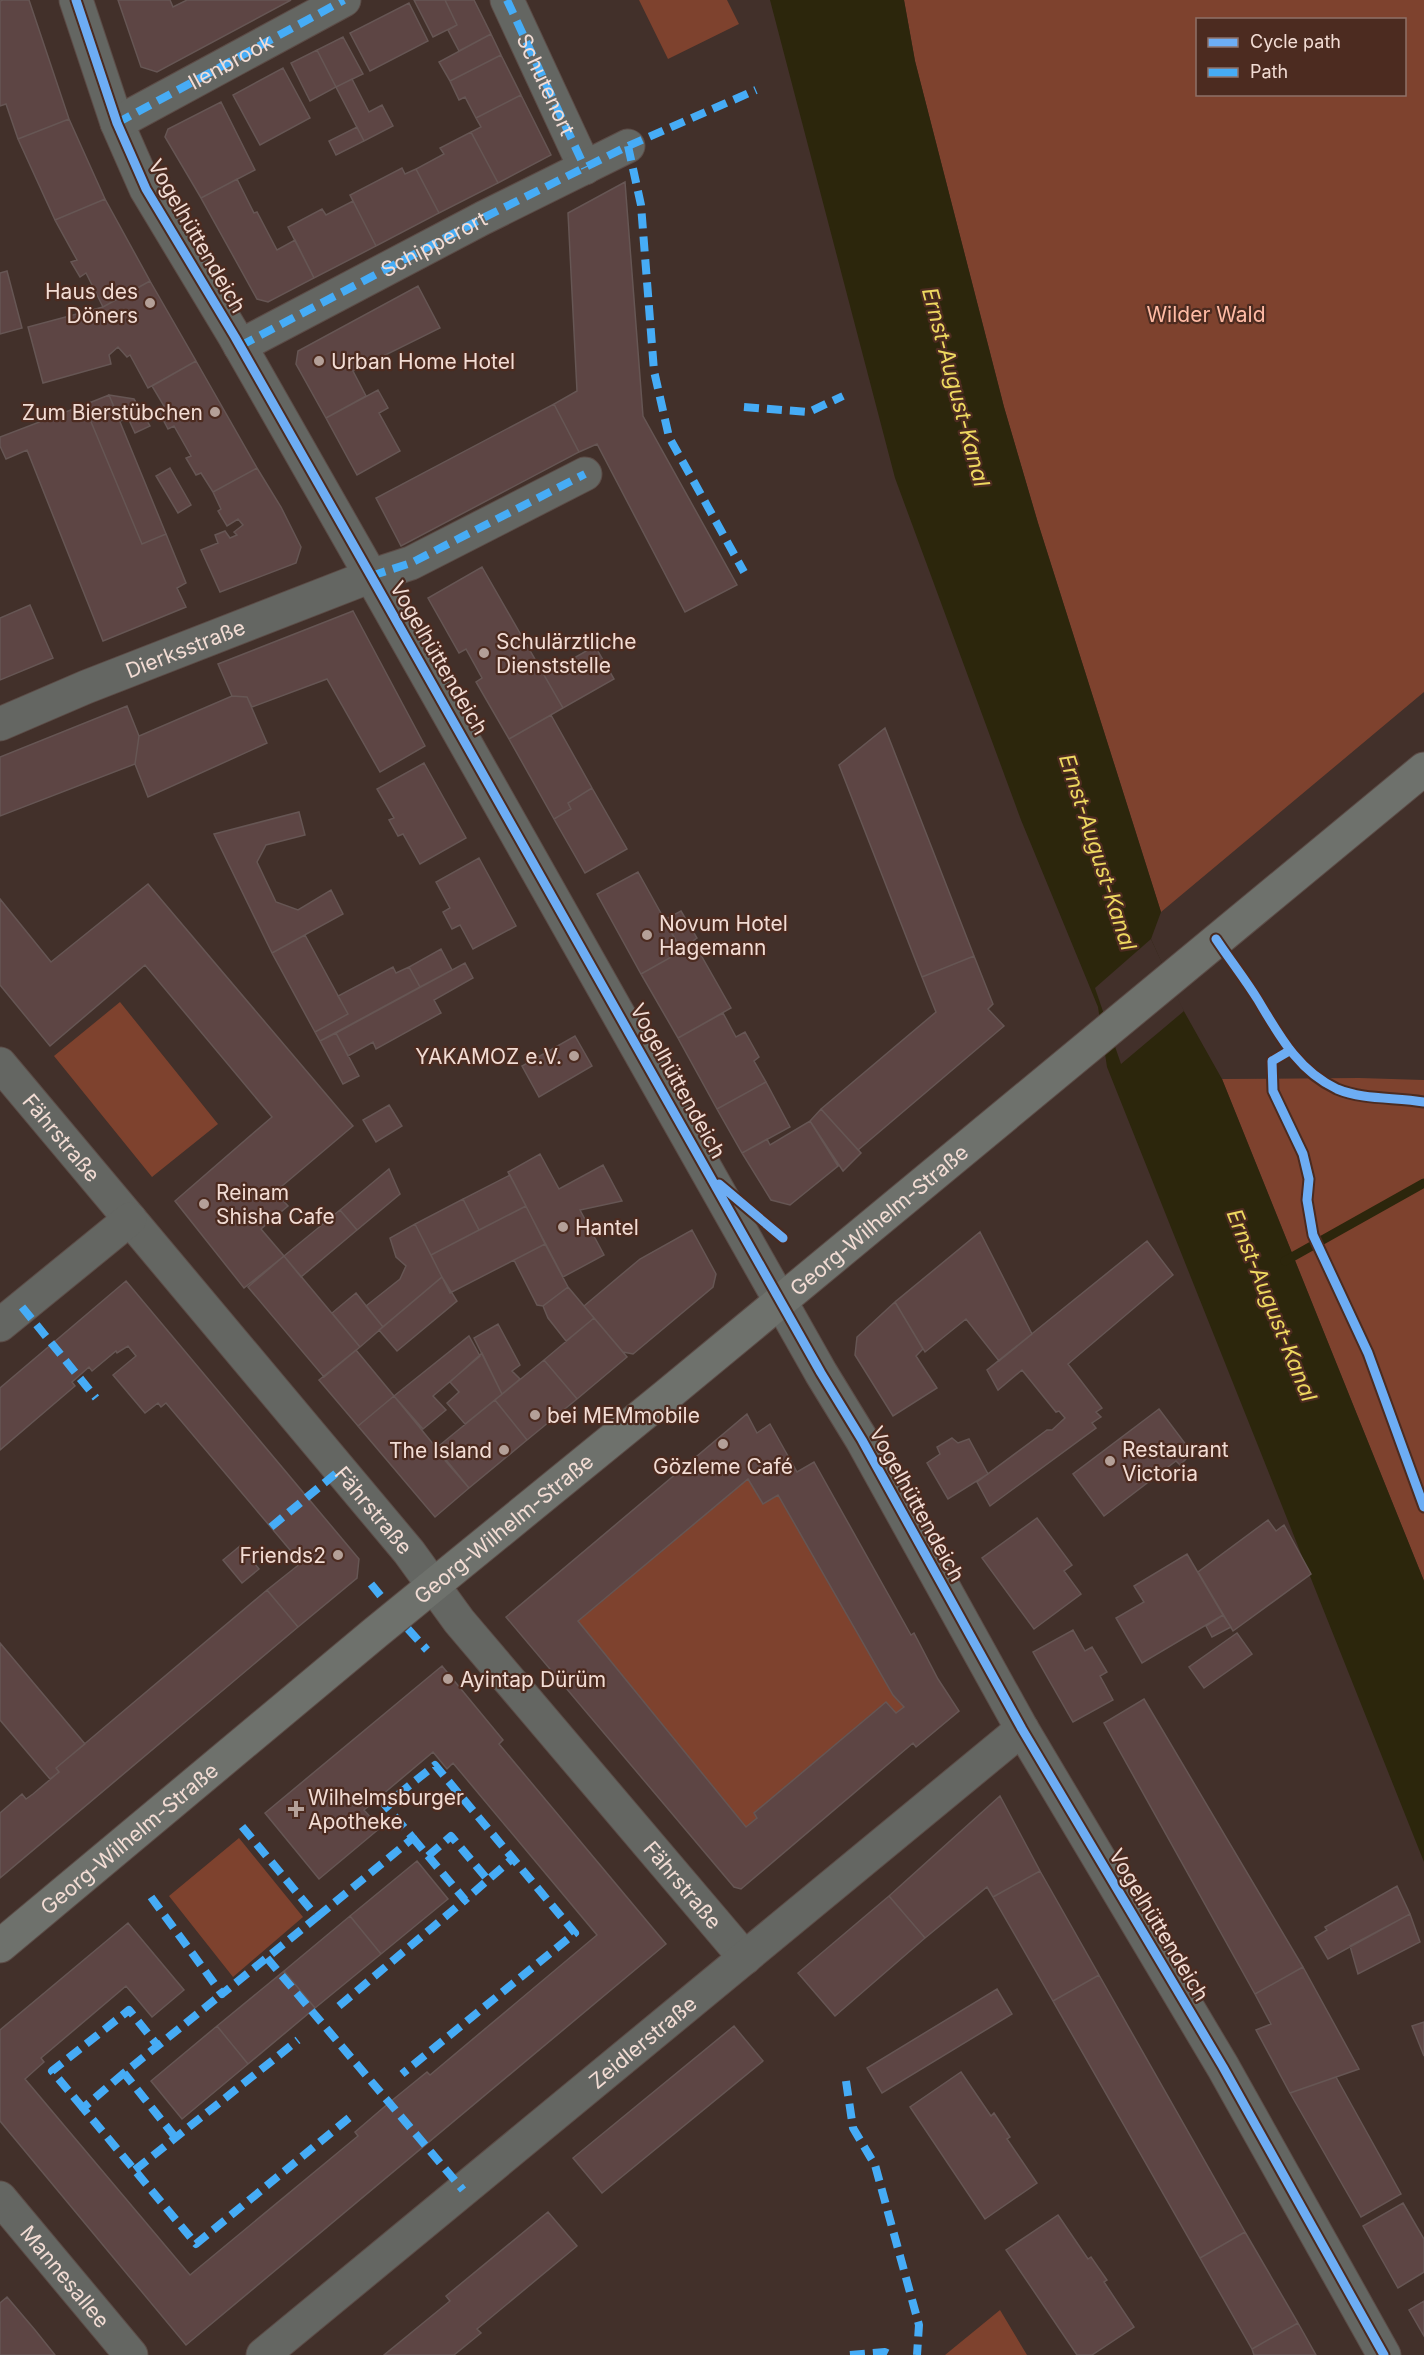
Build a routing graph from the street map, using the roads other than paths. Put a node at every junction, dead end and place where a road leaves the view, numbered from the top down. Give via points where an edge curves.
1 (76, 0) edge
2 (344, 0) edge
3 (507, 0) edge
4 (117, 123) junction
5 (628, 146) dead end
6 (585, 168) junction
7 (240, 346) junction
8 (585, 474) dead end
9 (371, 576) junction
10 (0, 724) edge
11 (1424, 769) edge
12 (0, 1064) edge
13 (130, 1219) junction
14 (780, 1300) junction
15 (0, 1325) edge
16 (434, 1586) junction
17 (1022, 1729) junction
18 (0, 1946) edge
19 (745, 1958) junction
20 (0, 2198) edge
21 (131, 2355) edge
22 (262, 2355) edge
23 (1384, 2355) edge

1 - 4 street, Vogelhüttendeich
2 - 4 street, Ilenbrook
3 - 6 street, Schutenort
4 - 7 street, Vogelhüttendeich via 146,189
5 - 6 street, Schipperort
6 - 7 street, Schipperort
7 - 9 street, Vogelhüttendeich
8 - 9 street, Dierksstraße via 411,563
9 - 10 street, Dierksstraße
9 - 14 street, Vogelhüttendeich
11 - 14 street, Georg-Wilhelm-Straße
12 - 13 street, Fährstraße
13 - 15 street
13 - 16 street, Fährstraße
14 - 16 street, Georg-Wilhelm-Straße
14 - 17 street, Vogelhüttendeich
16 - 18 street, Georg-Wilhelm-Straße
16 - 19 street, Fährstraße via 459,1621
17 - 19 street, Zeidlerstraße
17 - 23 street, Vogelhüttendeich via 1223,2067
19 - 22 street, Zeidlerstraße
20 - 21 street, Mannesallee

